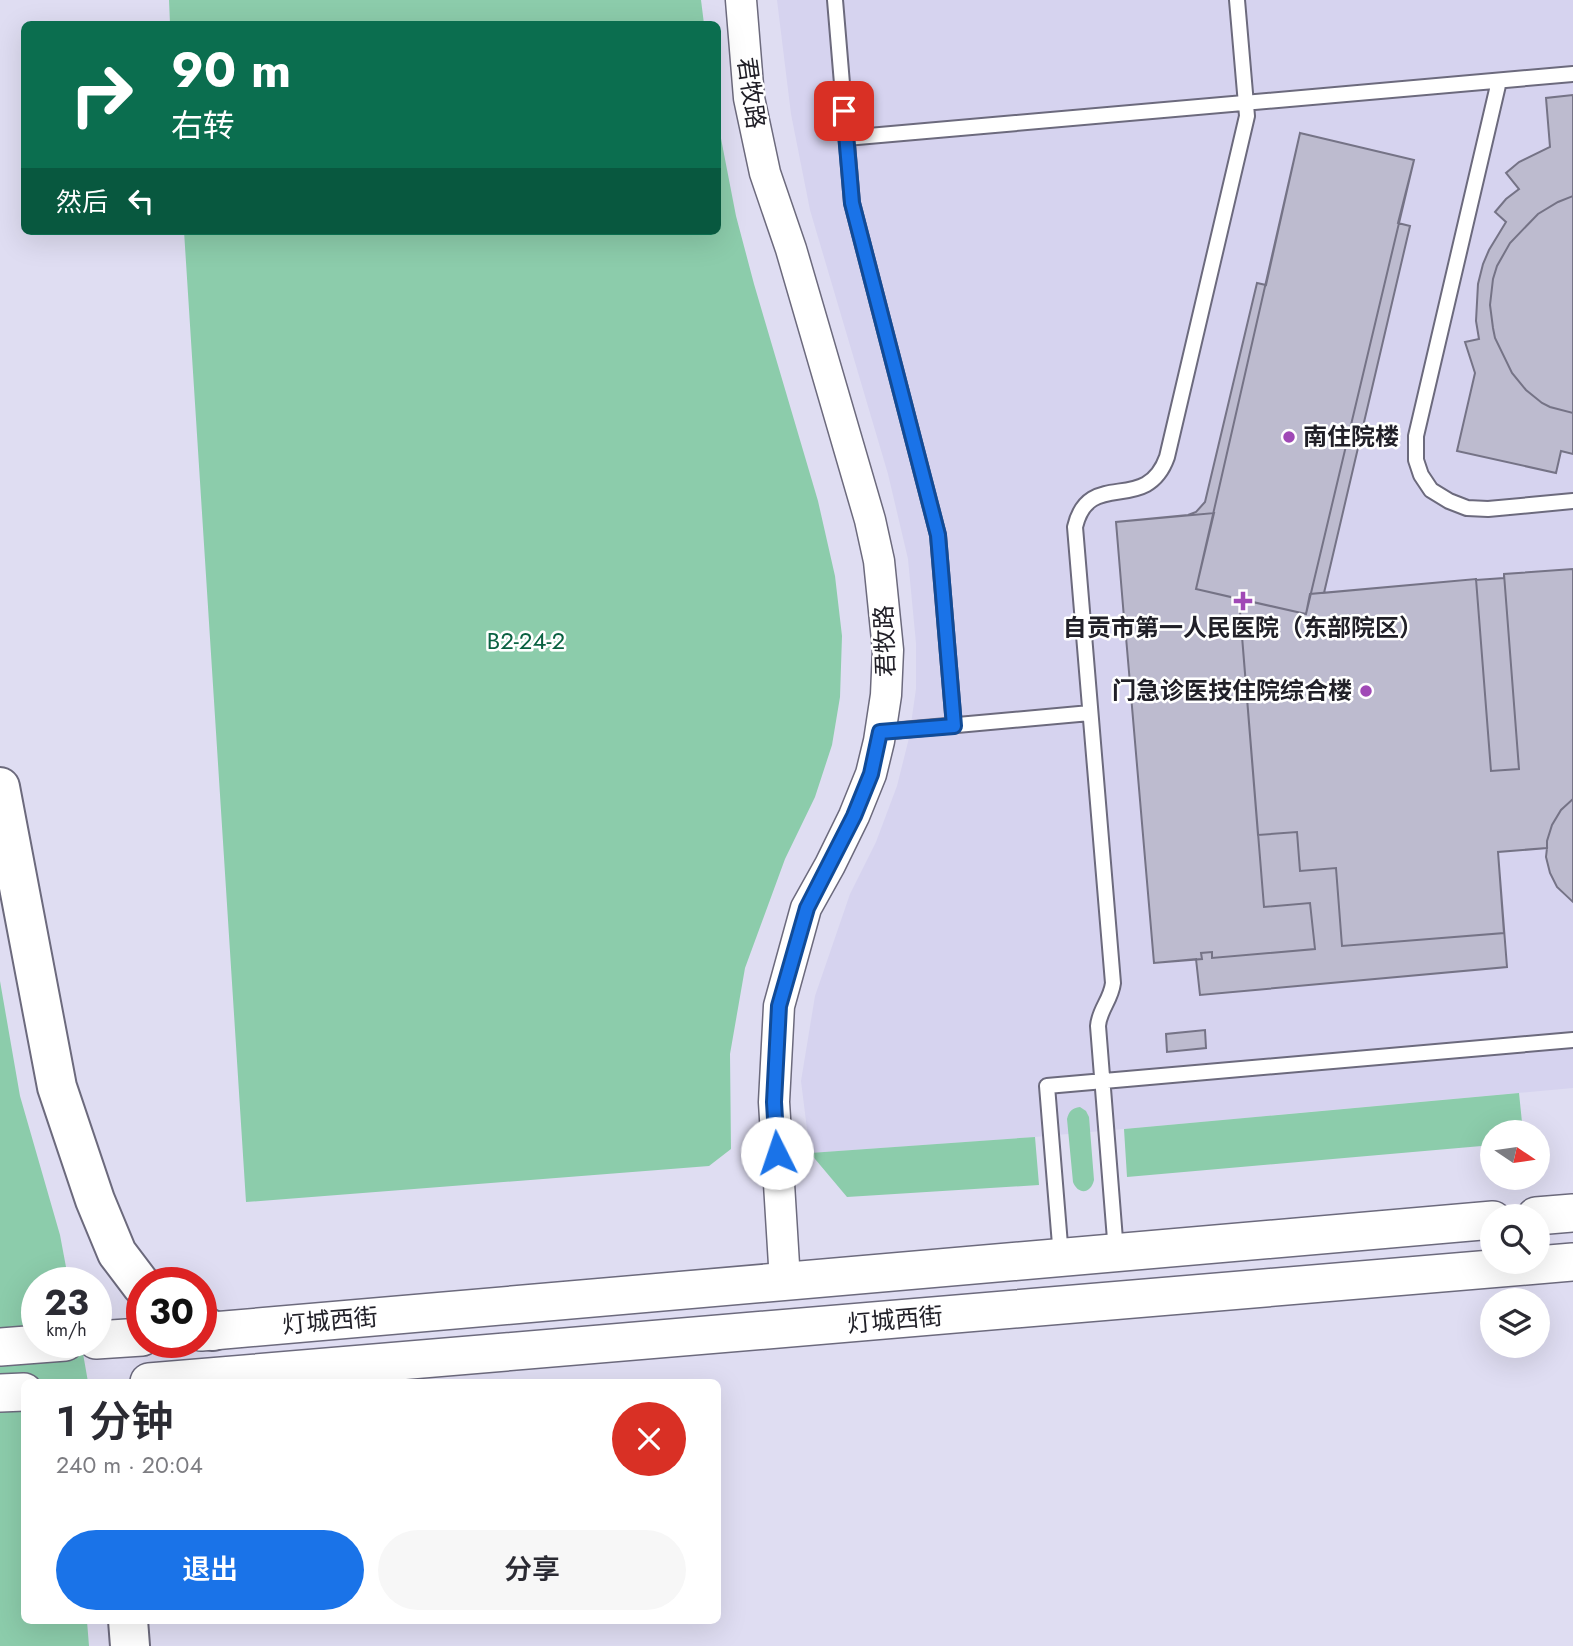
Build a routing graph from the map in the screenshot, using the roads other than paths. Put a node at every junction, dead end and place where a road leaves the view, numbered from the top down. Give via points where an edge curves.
1 (741, 0) edge
2 (835, 0) edge
3 (1237, 0) edge
4 (1573, 74) edge
5 (1499, 81) junction
6 (1246, 103) junction
7 (846, 138) junction
8 (1573, 501) edge
9 (1090, 713) junction
10 (954, 726) junction
11 (880, 732) junction
12 (0, 787) edge
13 (1573, 1040) edge
14 (1103, 1082) junction
15 (1573, 1213) edge
16 (1550, 1215) edge
17 (1480, 1221) edge
18 (1116, 1254) junction
19 (1061, 1258) junction
20 (1573, 1262) edge
21 (128, 1267) edge
22 (785, 1281) junction
23 (217, 1328) edge
24 (21, 1345) edge
25 (0, 1347) edge
26 (225, 1379) edge
27 (21, 1392) edge
28 (0, 1394) edge
29 (128, 1624) edge
30 (130, 1646) edge

1 - 11 street, 君牧路 via 749,97 765,173 857,471 879,561 888,650
2 - 7 lane
3 - 6 lane
4 - 5 lane
5 - 6 lane
5 - 8 lane via 1416,436 1416,460 1431,490 1467,508
6 - 7 lane
6 - 9 lane via 1247,116 1164,465 1142,487 1095,497 1083,506 1076,520
7 - 10 lane via 852,203 938,535
9 - 10 lane
9 - 14 lane via 1113,983 1098,1019
10 - 11 lane
11 - 22 street, 君牧路 via 871,774 854,816 807,908 779,1006 774,1102
12 - 21 highway via 57,1087 95,1200
13 - 14 lane
14 - 18 lane
14 - 19 lane via 1048,1086
15 - 16 street
17 - 18 street, 灯城西街
18 - 19 street, 灯城西街
19 - 22 street, 灯城西街
20 - 26 street, 灯城西街
22 - 23 street, 灯城西街
24 - 25 street
27 - 28 street
29 - 30 highway

